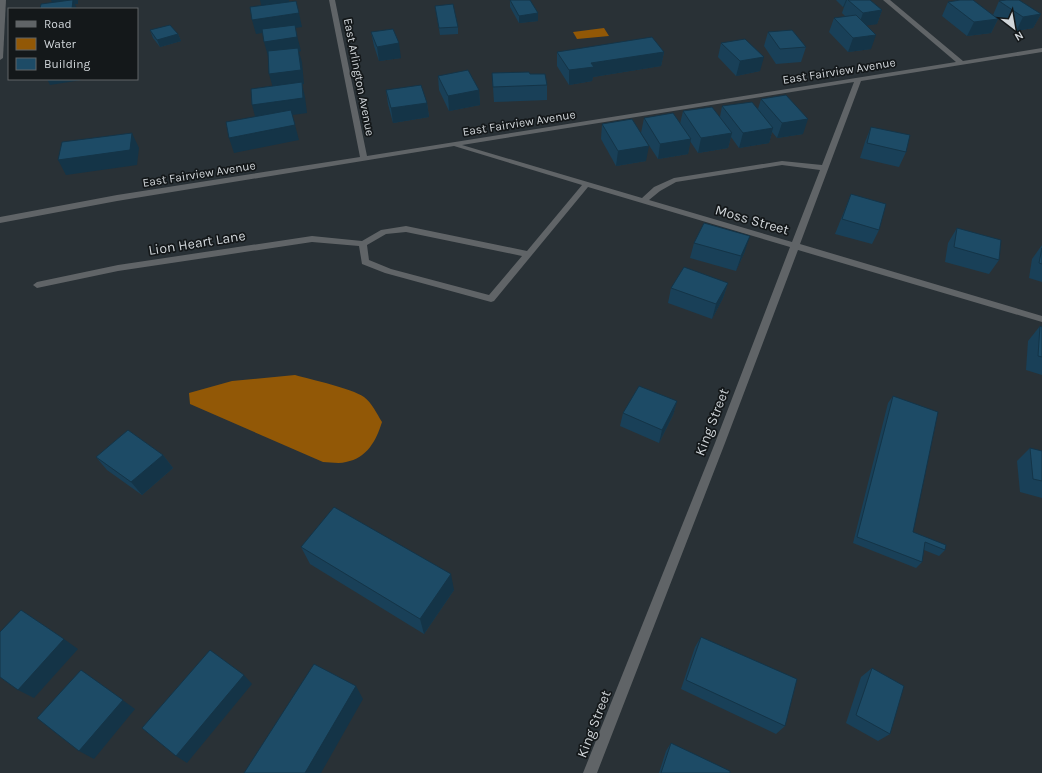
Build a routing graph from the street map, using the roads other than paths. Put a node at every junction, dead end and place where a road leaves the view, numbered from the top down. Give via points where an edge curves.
1 (3, 0) edge
2 (332, 0) edge
3 (886, 0) edge
4 (1041, 51) edge
5 (0, 58) edge
6 (962, 63) junction
7 (858, 80) junction
8 (454, 145) junction
9 (364, 159) junction
10 (824, 168) junction
11 (587, 184) junction
12 (643, 201) junction
13 (0, 220) edge
14 (363, 244) junction
15 (794, 246) junction
16 (529, 254) junction
17 (37, 285) dead end
18 (1042, 319) edge
19 (590, 773) edge

1 - 5 street
2 - 9 street, East Arlington Avenue
3 - 6 street
4 - 6 street, East Fairview Avenue
6 - 7 street, East Fairview Avenue
7 - 8 street, East Fairview Avenue
7 - 10 street, King Street
8 - 9 street, East Fairview Avenue
8 - 11 street, Moss Street
9 - 13 street, East Fairview Avenue via 117,198
10 - 12 street via 782,163 674,180 657,189
10 - 15 street, King Street
11 - 12 street, Moss Street
11 - 16 street
12 - 15 street, Moss Street
14 - 16 street via 384,232 406,229
14 - 16 street via 365,262 388,271 491,299
14 - 17 street, Lion Heart Lane via 312,239 118,268
15 - 18 street, Moss Street
15 - 19 street, King Street via 720,443

